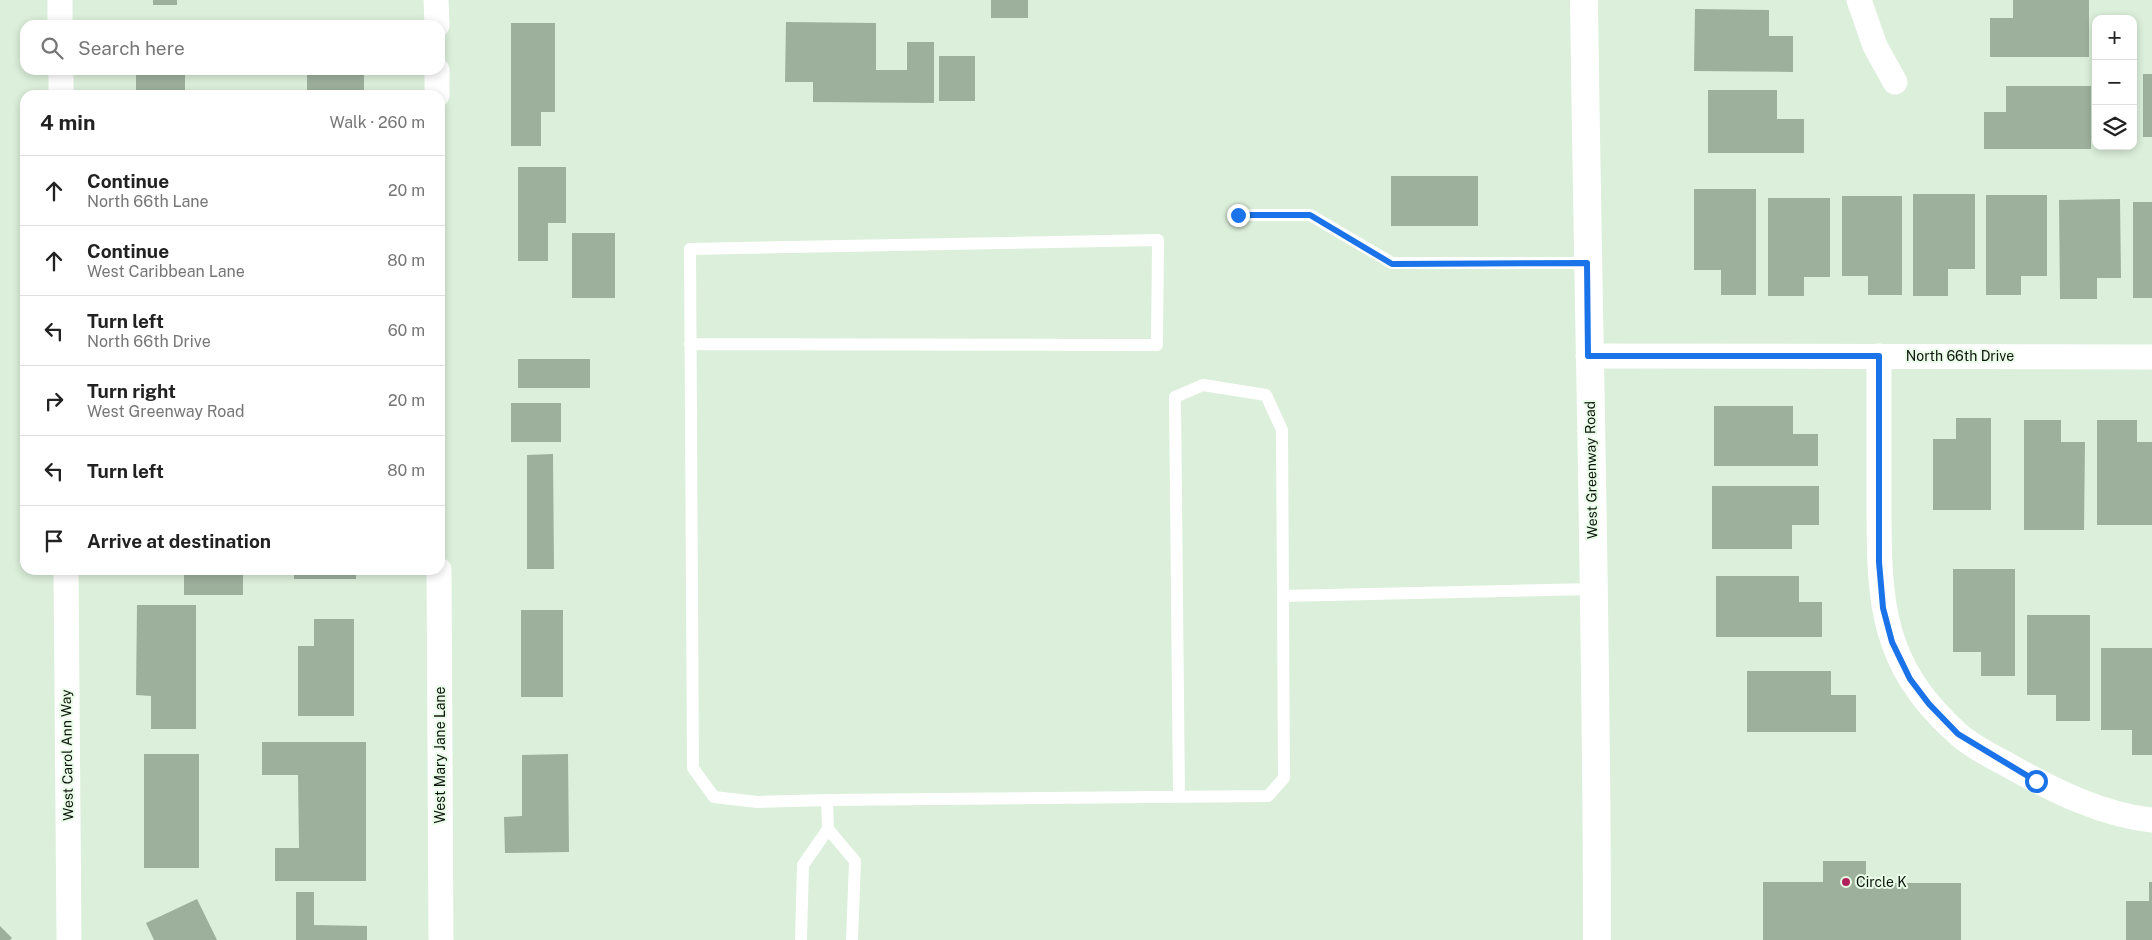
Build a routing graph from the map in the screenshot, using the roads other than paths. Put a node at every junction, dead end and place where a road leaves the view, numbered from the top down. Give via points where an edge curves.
1 (60, 0) edge
2 (436, 0) edge
3 (1584, 0) edge
4 (1859, 0) edge
5 (60, 20) edge
6 (436, 20) edge
7 (61, 75) edge
8 (437, 75) edge
9 (1895, 82) dead end
10 (61, 90) edge
11 (437, 90) edge
12 (1238, 215) dead end
13 (1587, 263) junction
14 (690, 344) junction
15 (1588, 356) junction
16 (1879, 356) junction
17 (2152, 356) edge
18 (66, 575) edge
19 (439, 575) edge
20 (1594, 589) junction
21 (1283, 596) junction
22 (1179, 797) junction
23 (827, 800) junction
24 (2152, 820) edge
25 (828, 829) junction
26 (69, 940) edge
27 (440, 940) edge
28 (801, 940) edge
29 (852, 940) edge
30 (1597, 940) edge

1 - 5 street
2 - 6 street
3 - 13 main road, West Greenway Road
4 - 9 street via 1875,46
7 - 10 street
8 - 11 street
12 - 13 lane via 1310,215 1392,264
13 - 15 main road, West Greenway Road
14 - 14 lane via 690,249 1158,240 1157,345
14 - 23 lane via 693,768 714,797 757,802
15 - 16 street, North 66th Drive
15 - 20 main road, West Greenway Road
16 - 17 street, North 66th Drive
16 - 24 street via 1879,562 1883,608 1892,642 1910,679 1958,734 2036,781 2114,813
18 - 26 street, West Carol Ann Way
19 - 27 street, West Mary Jane Lane
20 - 21 lane
20 - 30 main road, West Greenway Road
21 - 22 lane via 1284,778 1268,796
21 - 22 lane via 1282,430 1266,395 1202,385 1175,397
22 - 23 lane
23 - 25 lane
25 - 28 lane via 803,865
25 - 29 lane via 855,861

